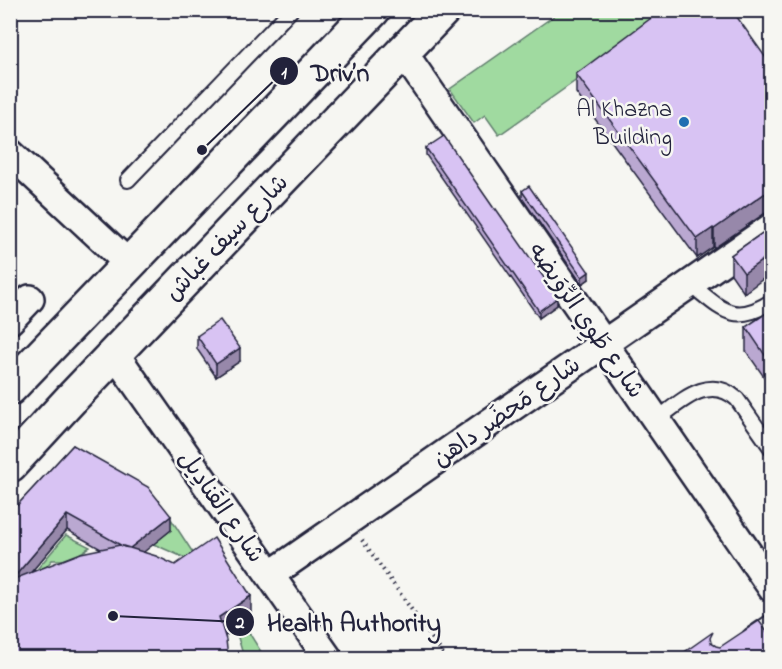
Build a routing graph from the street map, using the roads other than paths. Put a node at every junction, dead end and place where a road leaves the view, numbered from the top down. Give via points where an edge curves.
1 (291, 10) edge
2 (373, 10) edge
3 (443, 10) edge
4 (403, 52) junction
5 (10, 153) edge
6 (128, 180) dead end
7 (771, 227) edge
8 (129, 264) junction
9 (690, 284) junction
10 (30, 299) dead end
11 (771, 300) edge
12 (10, 320) edge
13 (603, 344) junction
14 (115, 354) junction
15 (10, 388) edge
16 (656, 420) junction
17 (771, 449) edge
18 (10, 465) edge
19 (270, 575) junction
20 (771, 586) edge
21 (771, 621) edge
22 (736, 646) edge
23 (328, 658) edge

1 - 6 lane
2 - 8 street
3 - 4 street, شارع سيف غباش
4 - 13 street, شارع طَوِي الرِّوَيضه
4 - 14 street, شارع سيف غباش
5 - 8 street
7 - 9 street, شارع مَحضَر داهن
8 - 15 street
9 - 11 lane via 732,313 751,312
9 - 13 street, شارع مَحضَر داهن
10 - 12 street
13 - 16 street, شارع طَوِي الرِّوَيضه
13 - 19 street, شارع مَحضَر داهن
14 - 18 street, شارع سيف غباش
14 - 19 street, شارع القَنادِيل
16 - 17 lane via 703,389 722,389 736,399
16 - 20 street, شارع طَوِي الرِّوَيضه
19 - 23 street, شارع القَنادِيل
21 - 22 lane

